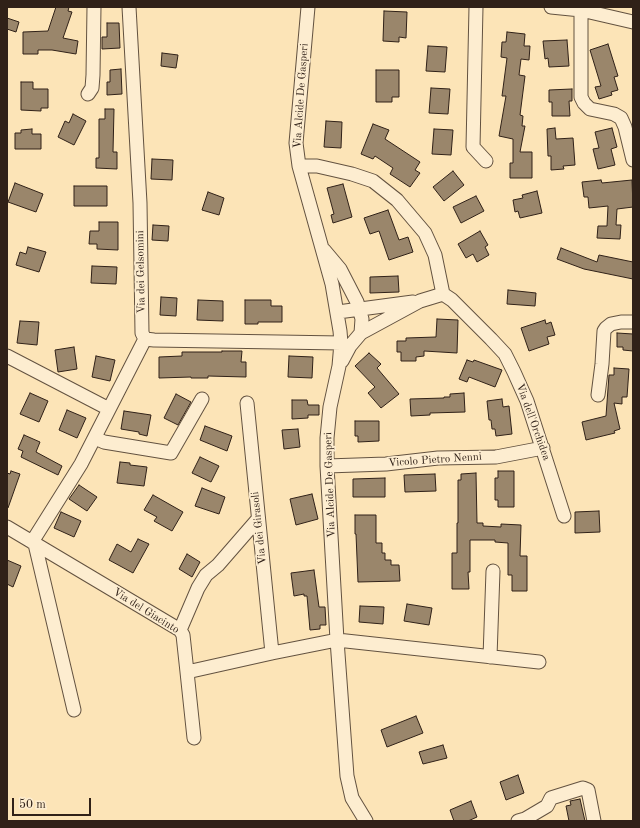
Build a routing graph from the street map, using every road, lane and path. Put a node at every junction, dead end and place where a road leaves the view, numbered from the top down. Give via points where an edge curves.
1 (94, 7) edge
2 (129, 7) edge
3 (308, 7) edge
4 (476, 7) edge
5 (551, 7) edge
6 (581, 10) junction
7 (633, 22) edge
8 (88, 94) dead end
9 (633, 160) edge
10 (486, 162) dead end
11 (299, 166) junction
12 (322, 246) junction
13 (442, 294) junction
14 (420, 301) junction
15 (360, 309) junction
16 (338, 312) junction
17 (633, 322) edge
18 (361, 334) junction
19 (145, 339) junction
20 (341, 343) junction
21 (7, 356) edge
22 (339, 366) junction
23 (598, 395) dead end
24 (202, 399) dead end
25 (247, 403) dead end
26 (109, 409) junction
27 (95, 438) junction
28 (543, 448) junction
29 (327, 466) junction
30 (564, 516) dead end
31 (258, 519) junction
32 (7, 527) edge
33 (34, 543) junction
34 (492, 571) dead end
35 (180, 630) junction
36 (337, 640) junction
37 (272, 653) junction
38 (490, 657) junction
39 (539, 662) dead end
40 (188, 672) junction
41 (74, 710) dead end
42 (194, 738) dead end
43 (366, 821) edge
44 (518, 821) edge
45 (594, 821) edge

1 - 8 street via 93,75 92,88
2 - 19 street, Via dei Gelsomini via 140,203 142,333
3 - 11 street, Via Alcide De Gasperi via 296,143
4 - 10 street via 473,146
5 - 6 street
6 - 7 street
6 - 9 street via 581,96 590,109 621,118
11 - 12 street, Via Alcide De Gasperi
11 - 13 street via 318,166 373,181 397,200 425,233 435,254
12 - 15 street via 340,269
12 - 16 street, Via Alcide De Gasperi
13 - 14 street
13 - 28 street, Via dell'Orchidea via 452,300 504,354 527,400
14 - 15 street
14 - 18 street
15 - 16 street
15 - 18 street
16 - 20 street, Via Alcide De Gasperi
17 - 23 street via 611,324 604,331
18 - 22 street via 350,346
19 - 20 street
19 - 26 street
20 - 22 street, Via Alcide De Gasperi
21 - 26 street
22 - 29 street, Via Alcide De Gasperi via 326,438
24 - 27 street via 171,453 104,442
25 - 31 street, Via dei Girasoli
26 - 27 street
27 - 33 street
28 - 29 street, Vicolo Pietro Nenni via 496,457 438,458 386,464
28 - 30 street, Via dell'Orchidea
29 - 36 street, Via Alcide De Gasperi
31 - 35 street via 206,575
31 - 37 street, Via dei Girasoli
32 - 33 street, Via del Giacinto
33 - 35 street, Via del Giacinto
33 - 41 street
34 - 38 street
35 - 40 street, Via del Giacinto via 183,635
36 - 37 street
36 - 38 street
36 - 43 street, Via Alcide De Gasperi via 347,776 352,798
37 - 40 street
38 - 39 street
40 - 42 street, Via del Giacinto
44 - 45 street via 547,806 551,798 583,788 588,790

